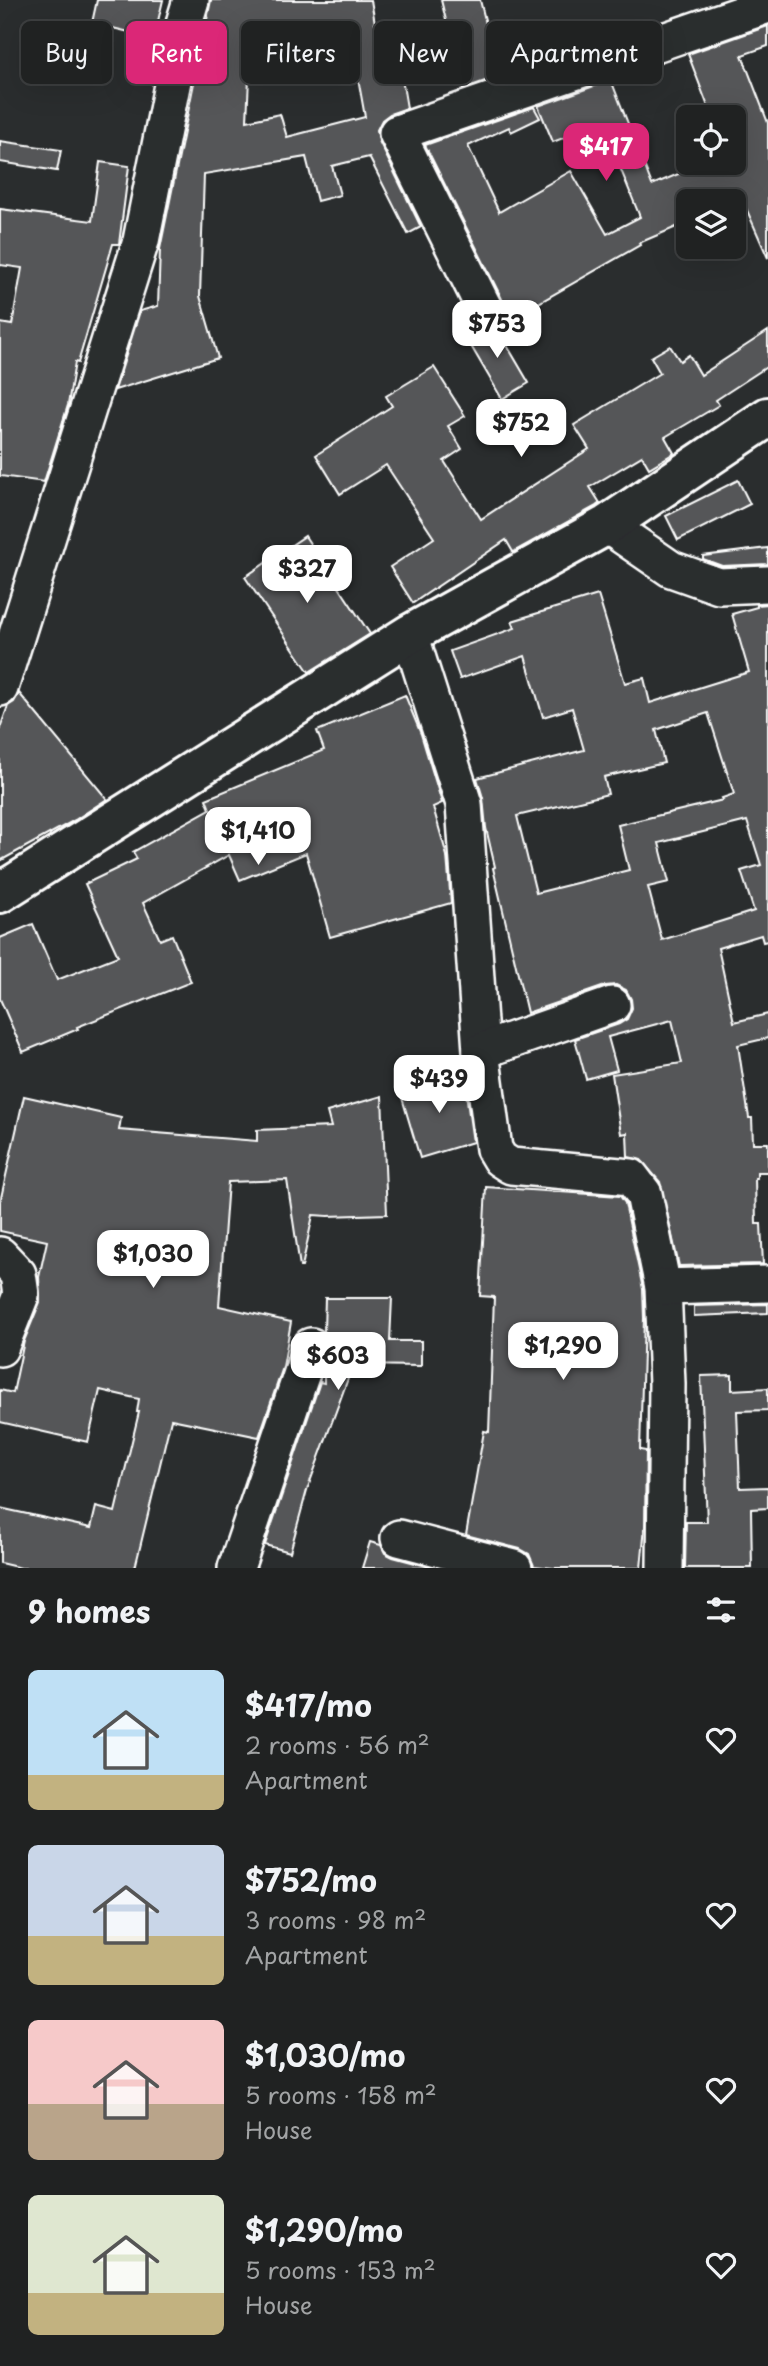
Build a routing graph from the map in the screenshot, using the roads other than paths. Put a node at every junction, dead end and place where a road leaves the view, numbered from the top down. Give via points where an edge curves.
1 (191, 0) edge
2 (768, 5) edge
3 (484, 308) dead end
4 (768, 416) edge
5 (607, 525) junction
6 (768, 584) edge
7 (410, 634) junction
8 (0, 688) edge
9 (0, 893) edge
10 (612, 1005) dead end
11 (481, 1051) junction
12 (0, 1255) edge
13 (768, 1284) edge
14 (663, 1287) junction
15 (311, 1346) dead end
16 (0, 1348) edge
17 (399, 1538) dead end
18 (236, 1568) edge
19 (514, 1568) edge
20 (664, 1568) edge

1 - 8 street via 142,241
2 - 3 street via 397,133
4 - 5 main road
5 - 6 street via 671,569 719,586
5 - 7 main road
7 - 9 main road
7 - 11 street via 464,804
10 - 11 street
11 - 14 street via 499,1159 511,1166 631,1177 644,1194
12 - 16 street via 18,1274 21,1294
13 - 14 street
14 - 20 street via 667,1384
15 - 18 street
17 - 19 street

